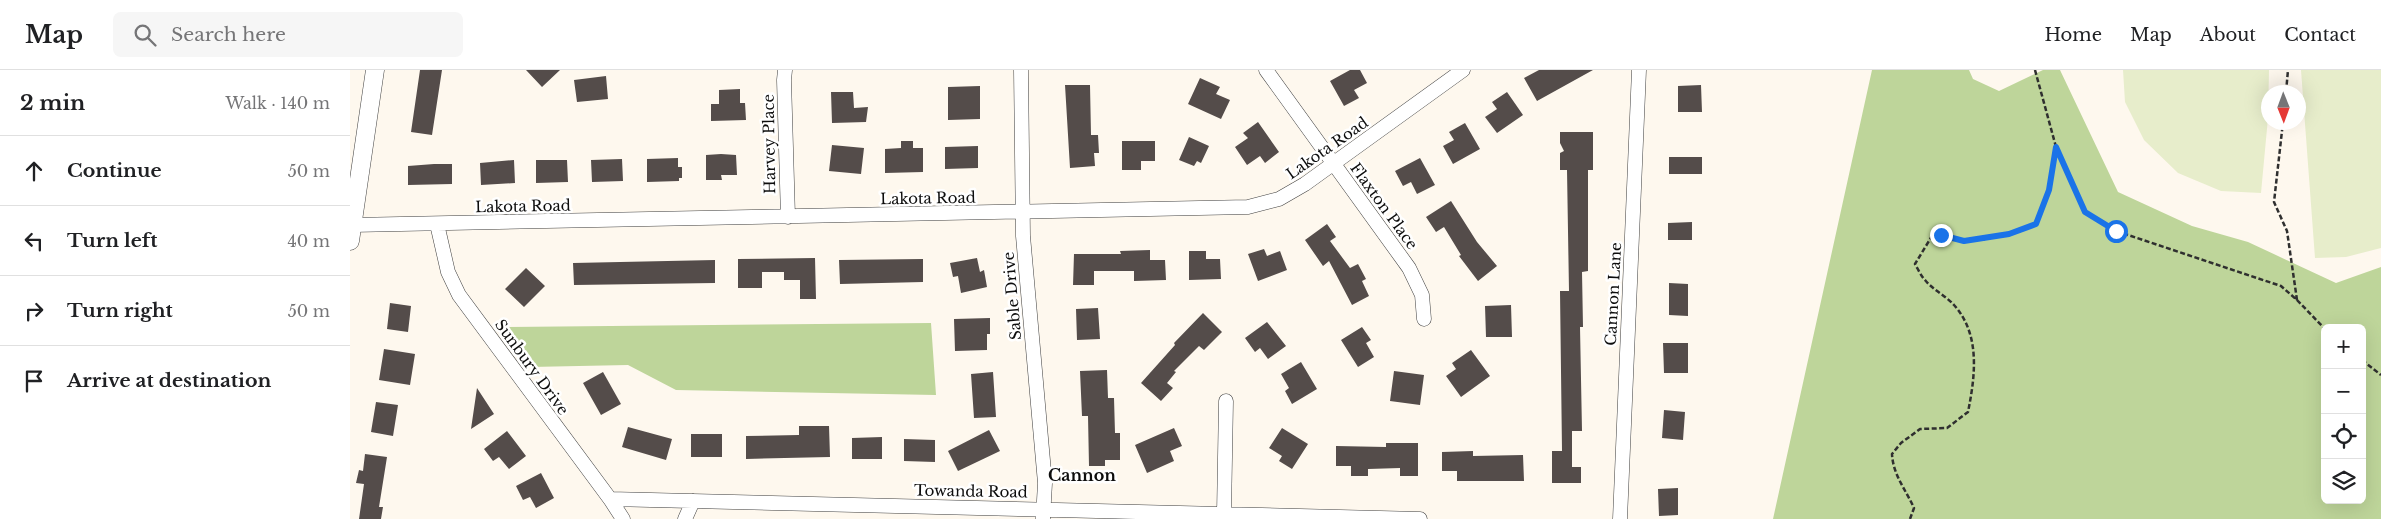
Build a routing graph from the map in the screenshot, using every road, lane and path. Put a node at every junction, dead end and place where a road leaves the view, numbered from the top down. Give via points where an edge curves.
1 (375, 70) edge
2 (785, 70) edge
3 (1020, 70) edge
4 (1266, 70) edge
5 (1463, 70) edge
6 (1639, 70) edge
7 (2035, 70) edge
8 (2288, 70) edge
9 (2287, 85) edge
10 (2282, 130) edge
11 (2056, 147) junction
12 (1334, 164) junction
13 (1022, 213) junction
14 (788, 217) junction
15 (437, 224) junction
16 (351, 233) edge
17 (2297, 300) junction
18 (1424, 319) dead end
19 (2321, 325) edge
20 (2366, 363) edge
21 (2381, 374) edge
22 (1226, 401) dead end
23 (610, 499) junction
24 (693, 501) junction
25 (1043, 514) edge
26 (1224, 514) junction
27 (1393, 518) edge
28 (623, 519) edge
29 (685, 519) edge
30 (1420, 519) edge
31 (1620, 519) edge
32 (1910, 519) edge

1 - 16 street
2 - 14 street, Harvey Place
3 - 13 street, Sable Drive
4 - 12 street, Flaxton Place
5 - 12 street, Lakota Road
6 - 31 street, Cannon Lane
7 - 11 path
8 - 9 path
10 - 17 path via 2274,202 2287,231
11 - 17 path via 2085,212 2116,231 2281,286
11 - 32 path via 2049,190 2036,224 2009,234 1964,241 1932,236 1916,264 1925,281 1955,306 1965,323 1974,346 1974,385 1968,412 1947,428 1920,429 1892,454 1898,479 1914,508
12 - 13 street, Lakota Road via 1290,194 1248,207
12 - 18 street, Flaxton Place via 1410,268 1422,295
13 - 14 street, Lakota Road
13 - 25 street, Sable Drive via 1044,483
14 - 15 street, Lakota Road
15 - 16 street, Lakota Road
15 - 23 street, Sunbury Drive via 445,265 459,295
17 - 19 path
20 - 21 path
22 - 26 street
23 - 24 street, Towanda Road
23 - 28 street, Sunbury Drive
24 - 25 street, Towanda Road
24 - 29 street
25 - 26 street, Towanda Road
26 - 27 street, Towanda Road
27 - 30 street, Towanda Road

